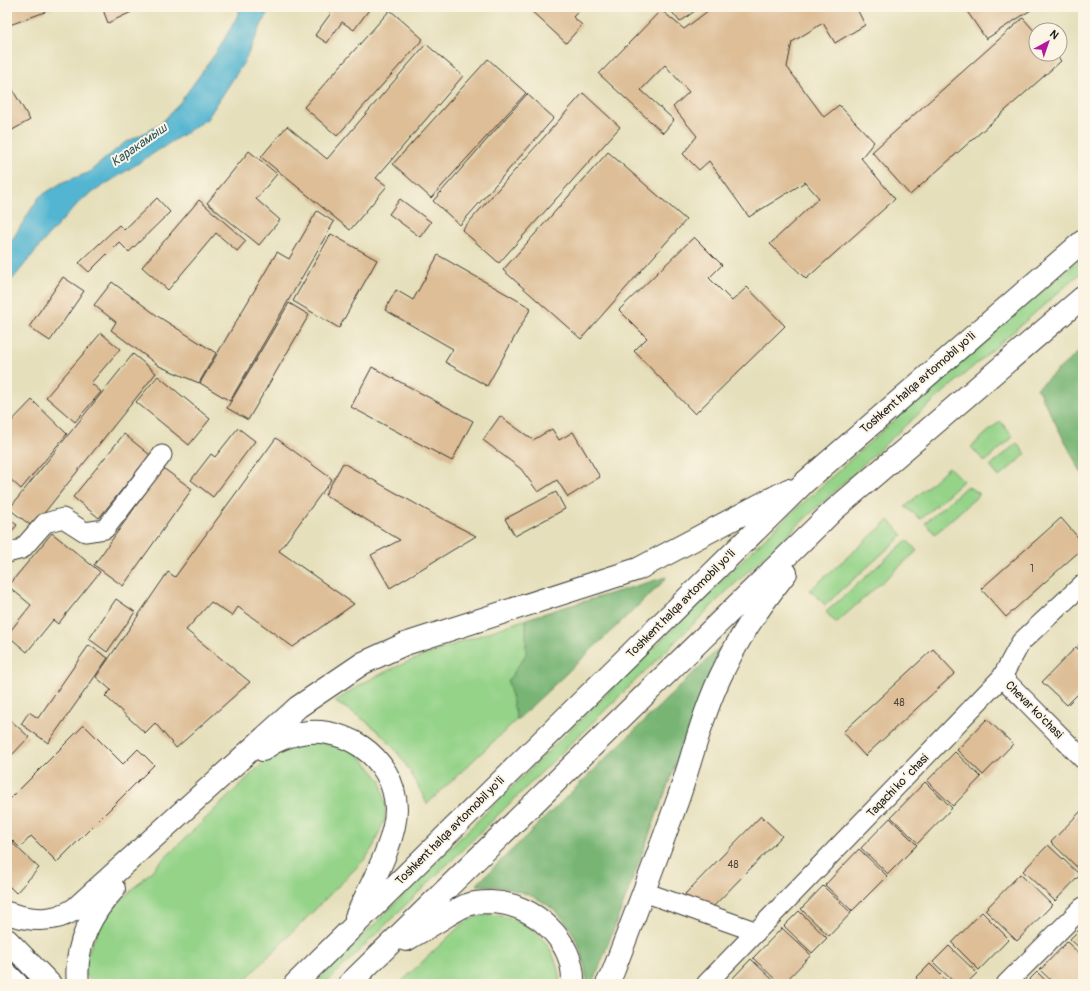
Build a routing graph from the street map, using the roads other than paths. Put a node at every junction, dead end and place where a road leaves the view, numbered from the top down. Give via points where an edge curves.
1 (1083, 241) edge
2 (1083, 297) edge
3 (162, 455) dead end
4 (805, 482) junction
5 (834, 510) junction
6 (7, 553) edge
7 (1083, 584) edge
8 (1002, 677) junction
9 (1083, 759) edge
10 (644, 892) junction
11 (1083, 907) edge
12 (7, 913) edge
13 (350, 930) junction
14 (757, 932) junction
15 (7, 940) edge
16 (377, 956) junction
17 (7, 974) edge
18 (17, 984) edge
19 (50, 984) edge
20 (78, 984) edge
21 (295, 984) edge
22 (349, 984) edge
23 (573, 984) edge
24 (607, 984) edge
25 (706, 984) edge
26 (1006, 984) edge

1 - 4 main road, Toshkent halqa avtomobil yo'li
2 - 5 main road
3 - 6 street via 105,529 85,532 63,518 45,523 22,549
4 - 12 main road via 638,569 405,644 363,663 298,707 75,909 46,920
4 - 13 main road, Toshkent halqa avtomobil yo'li
5 - 10 main road via 770,594 741,636 724,668 708,705 678,799
5 - 16 main road
7 - 8 street, Taqachi koʻchasi via 1021,642
8 - 9 street, Chevar ko'chasi
8 - 14 street, Taqachi koʻchasi
10 - 14 street
10 - 24 main road
11 - 26 street
13 - 20 main road via 388,848 395,822 393,792 382,766 361,745 334,734 307,732 281,739 268,746 108,895 93,915 83,936 78,961
13 - 21 main road, Toshkent halqa avtomobil yo'li
14 - 25 street, Taqachi koʻchasi
15 - 19 main road
16 - 22 main road
16 - 23 main road via 467,904 498,902 529,912 554,932 570,962
17 - 18 main road

